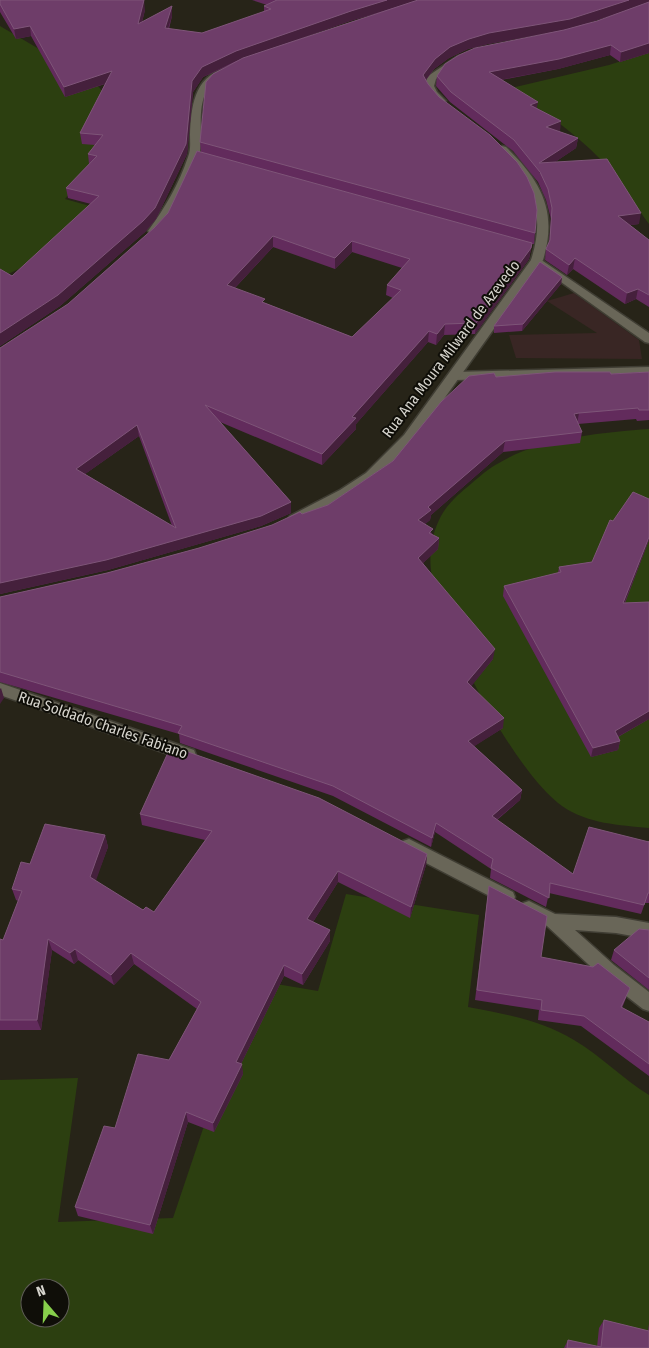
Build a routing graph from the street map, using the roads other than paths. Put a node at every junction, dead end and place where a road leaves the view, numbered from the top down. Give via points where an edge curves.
1 (467, 56) edge
2 (233, 68) edge
3 (449, 108) edge
4 (494, 141) edge
5 (143, 241) edge
6 (537, 253) junction
7 (649, 338) edge
8 (649, 371) edge
9 (455, 376) junction
10 (285, 523) edge
11 (0, 689) edge
12 (205, 761) edge
13 (396, 839) edge
14 (553, 921) junction
15 (649, 931) edge
16 (649, 1003) edge

1 - 3 street via 446,66 432,78 429,86
2 - 5 street via 208,81 200,92 196,123 199,156 163,221
4 - 6 street via 520,164 532,181 545,227
6 - 7 street
6 - 9 street, Rua Ana Moura Milward de Azevedo
8 - 9 street
9 - 10 street, Rua Ana Moura Milward de Azevedo via 409,438 371,476
11 - 12 street, Rua Soldado Charles Fabiano
13 - 14 street
14 - 15 street via 616,925
14 - 16 street

